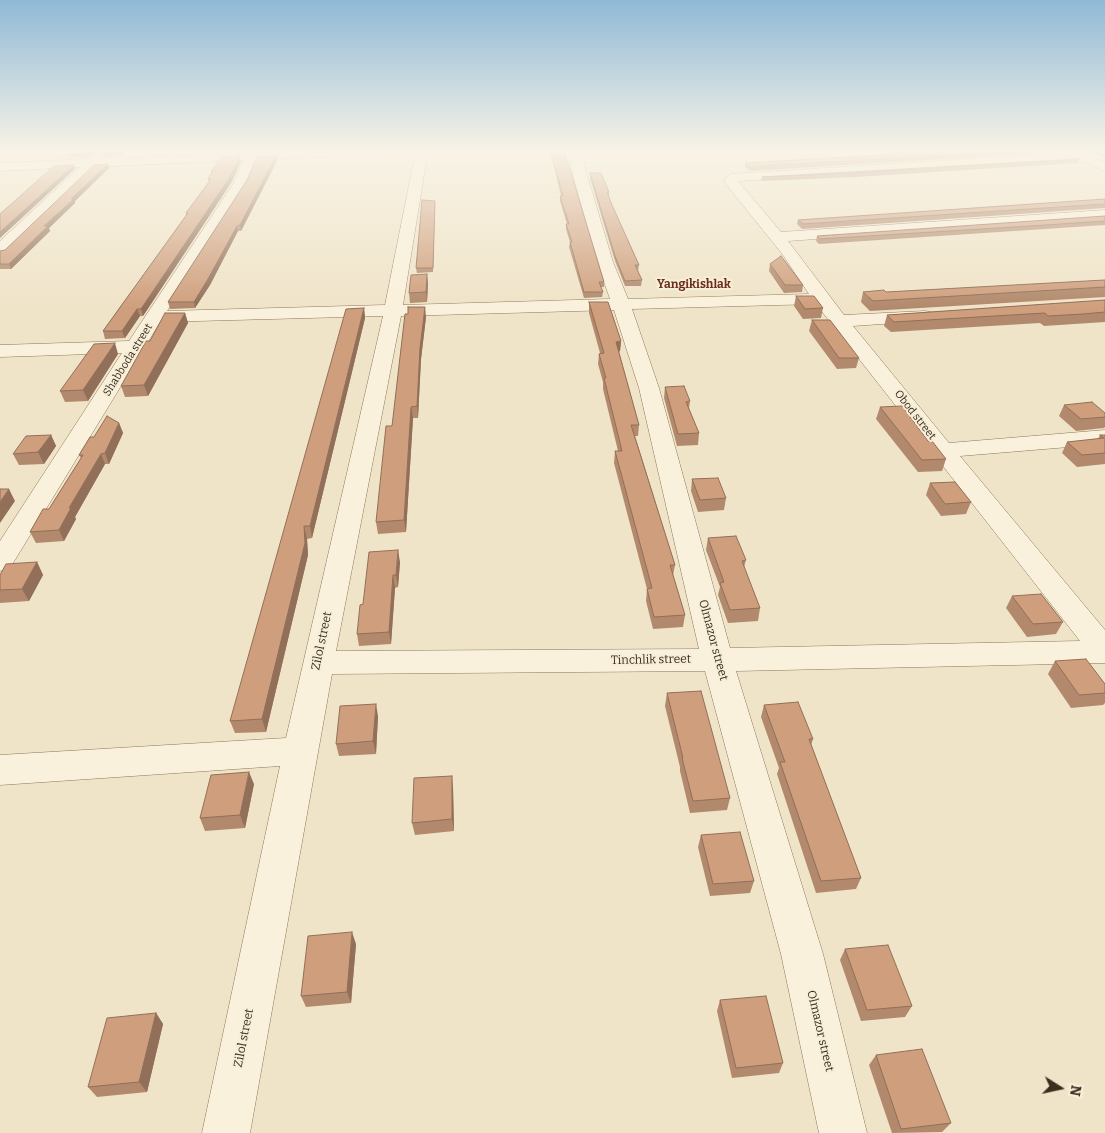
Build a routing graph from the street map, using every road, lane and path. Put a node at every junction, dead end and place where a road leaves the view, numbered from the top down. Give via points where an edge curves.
1 (49, 203) edge
2 (228, 203) edge
3 (412, 203) edge
4 (588, 203) edge
5 (748, 203) edge
6 (1105, 214) edge
7 (776, 236) junction
8 (0, 250) edge
9 (821, 299) junction
10 (622, 305) junction
11 (392, 310) junction
12 (939, 315) edge
13 (155, 317) junction
14 (841, 321) junction
15 (135, 346) junction
16 (0, 351) edge
17 (1105, 436) edge
18 (942, 450) junction
19 (0, 562) edge
20 (1105, 652) edge
21 (717, 658) junction
22 (318, 663) junction
23 (300, 751) junction
24 (0, 770) edge
25 (226, 1133) edge
26 (843, 1133) edge

1 - 8 street
2 - 13 street, Shabboda street
3 - 11 street, Zilol street
4 - 10 street, Olmazor street via 605,262
5 - 7 street, Obod street
6 - 7 street
7 - 9 street, Obod street
9 - 10 street
9 - 14 street, Obod street
10 - 11 street
10 - 21 street, Olmazor street via 649,388
11 - 13 street
11 - 22 street, Zilol street
12 - 14 street
13 - 15 street, Shabboda street
14 - 18 street, Obod street
15 - 16 street
15 - 19 street, Shabboda street
17 - 18 street
18 - 20 street, Obod street
20 - 21 street, Tinchlik street
21 - 22 street, Tinchlik street
21 - 26 street, Olmazor street via 802,954
22 - 23 street, Zilol street
23 - 24 street
23 - 25 street, Zilol street

